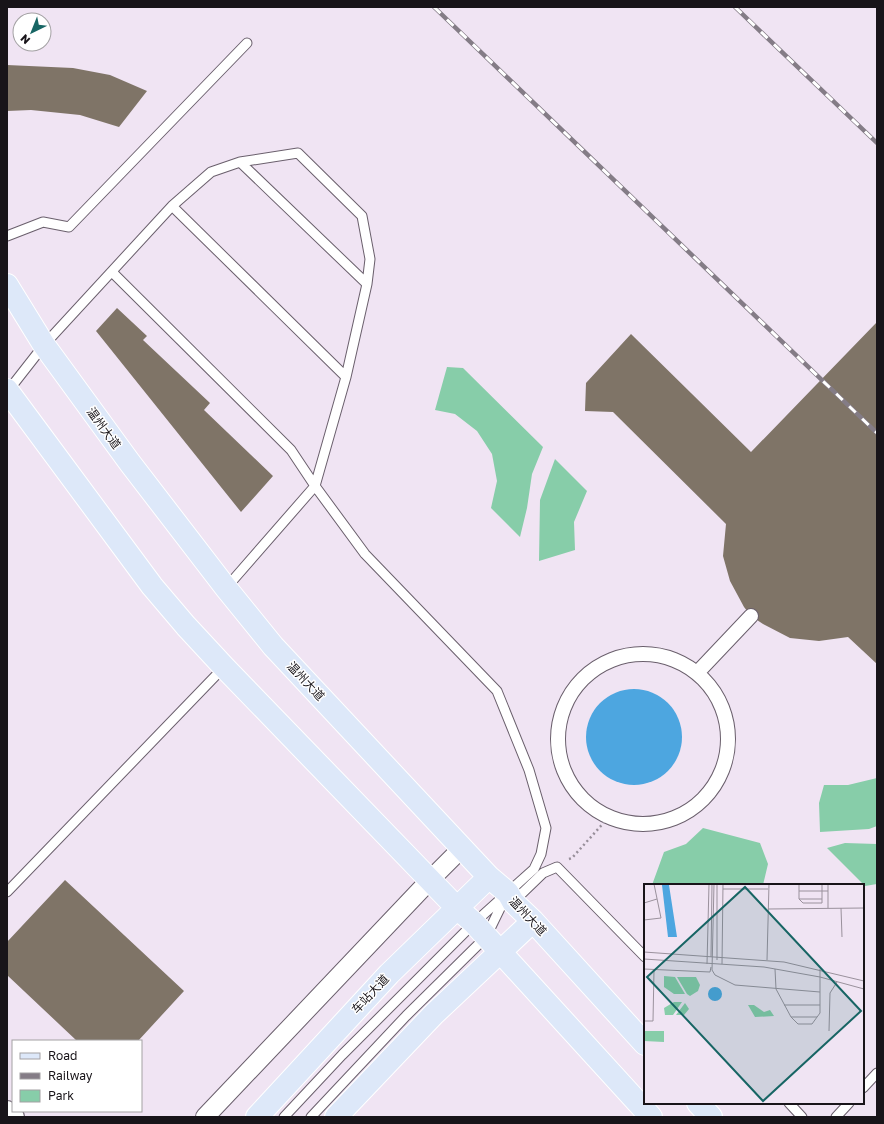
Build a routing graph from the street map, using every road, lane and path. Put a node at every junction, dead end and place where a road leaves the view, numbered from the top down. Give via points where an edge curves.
1 (247, 43) dead end
2 (240, 162) junction
3 (172, 206) junction
4 (7, 236) edge
5 (112, 272) junction
6 (367, 284) junction
7 (7, 285) edge
8 (44, 345) junction
9 (346, 377) junction
10 (7, 390) edge
11 (315, 486) junction
12 (226, 588) junction
13 (751, 616) dead end
14 (224, 668) junction
15 (697, 673) junction
16 (608, 818) junction
17 (462, 848) junction
18 (556, 867) junction
19 (490, 877) junction
20 (430, 880) junction
21 (7, 892) edge
22 (510, 898) junction
23 (457, 908) junction
24 (533, 921) junction
25 (487, 938) junction
26 (644, 956) edge
27 (644, 1043) edge
28 (877, 1073) edge
29 (864, 1087) edge
30 (699, 1104) edge
31 (790, 1104) edge
32 (848, 1104) edge
33 (7, 1110) edge
34 (15, 1117) edge
35 (205, 1117) edge
36 (257, 1117) edge
37 (284, 1117) edge
38 (311, 1117) edge
39 (336, 1117) edge
40 (651, 1117) edge
41 (711, 1117) edge
42 (802, 1117) edge
43 (836, 1117) edge

1 - 4 lane via 69,227 43,222
2 - 3 lane via 211,172
2 - 6 lane
2 - 6 lane via 298,154 362,216 370,259
3 - 5 lane
3 - 9 lane
5 - 8 lane
5 - 11 lane via 291,450
6 - 9 lane
7 - 8 main road, 温州大道
8 - 10 lane
8 - 12 main road, 温州大道
9 - 11 lane
10 - 14 main road via 152,586
11 - 12 lane
11 - 22 lane via 365,554 497,691 529,770 546,828 541,854 534,869
12 - 17 main road, 温州大道 via 273,646
13 - 15 street
14 - 20 main road
14 - 21 lane
15 - 16 street via 724,709 730,742 722,775 703,802 674,820 641,826
15 - 16 street via 679,660 646,653 613,658 584,676 564,703 557,736 562,768 580,798
16 - 18 path via 572,858
17 - 19 main road, 温州大道
17 - 20 street
18 - 22 lane via 543,873
18 - 26 lane
19 - 22 main road, 温州大道
19 - 23 main road, 车站大道
20 - 23 main road
20 - 35 street
22 - 24 main road, 温州大道
22 - 25 lane
22 - 25 lane
23 - 25 main road
23 - 36 main road, 车站大道 via 389,974
24 - 25 main road
24 - 27 main road, 温州大道
25 - 37 lane via 342,1055
25 - 38 lane via 406,1016
25 - 39 main road via 434,1014
25 - 40 main road
28 - 29 lane
30 - 41 main road
31 - 42 lane
32 - 43 lane
33 - 34 street

